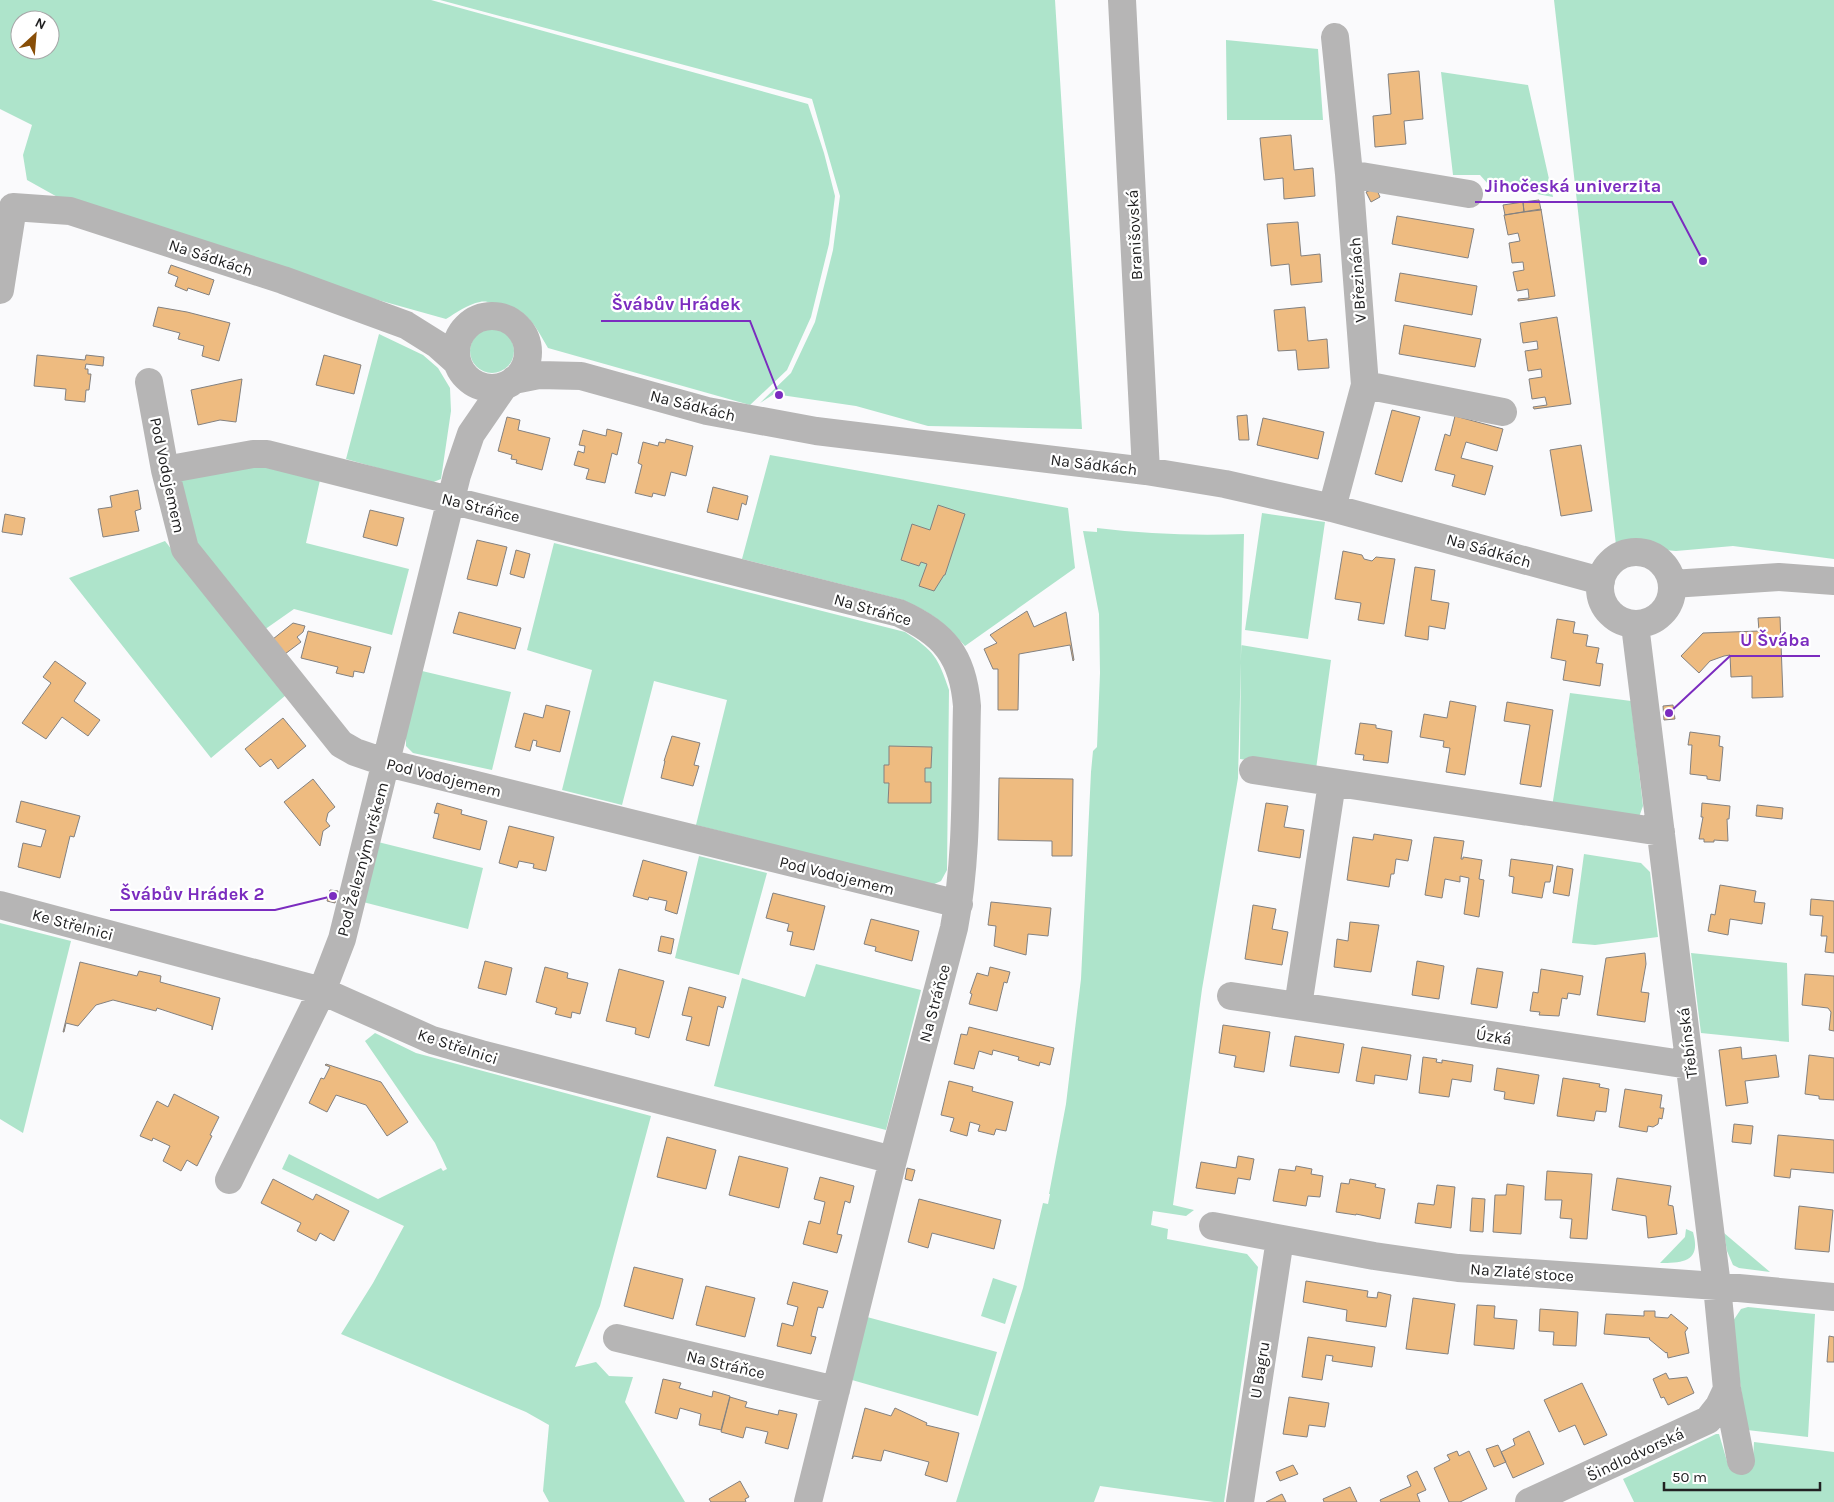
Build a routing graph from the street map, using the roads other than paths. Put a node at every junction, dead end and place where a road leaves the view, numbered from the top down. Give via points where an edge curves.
1 (1122, 0) edge
2 (1335, 37) dead end
3 (1349, 174) junction
4 (1469, 194) dead end
5 (0, 290) edge
6 (472, 321) junction
7 (406, 325) junction
8 (525, 336) junction
9 (459, 367) junction
10 (581, 376) junction
11 (149, 382) dead end
12 (509, 383) junction
13 (1365, 385) junction
14 (1503, 412) dead end
15 (471, 434) junction
16 (165, 470) junction
17 (1146, 471) junction
18 (451, 499) junction
19 (1332, 508) junction
20 (1601, 580) junction
21 (1834, 581) edge
22 (1672, 584) junction
23 (1635, 625) junction
24 (387, 763) junction
25 (1252, 770) dead end
26 (1332, 783) junction
27 (1660, 832) junction
28 (959, 904) junction
29 (0, 905) edge
30 (322, 990) junction
31 (1231, 996) dead end
32 (1298, 1006) junction
33 (1689, 1065) junction
34 (893, 1160) junction
35 (229, 1180) dead end
36 (1213, 1226) dead end
37 (1280, 1239) junction
38 (1717, 1286) junction
39 (1834, 1297) edge
40 (617, 1338) dead end
41 (1727, 1389) junction
42 (836, 1390) junction
43 (1741, 1461) dead end
44 (808, 1502) edge
45 (1240, 1502) edge
46 (1529, 1502) edge

1 - 17 street, Branišovská
2 - 3 street, V Březinách
3 - 4 street
3 - 13 street, V Březinách
5 - 7 street, Na Sádkách via 13,207 70,211 283,280
6 - 7 street, Na Sádkách via 443,328
6 - 8 street via 496,315 518,326
6 - 9 street via 457,340 455,351
7 - 9 street, Na Sádkách via 438,346
8 - 10 street, Na Sádkách
8 - 12 street via 528,360
9 - 12 street via 480,387 492,388
9 - 15 street, Pod Železným vrškem
10 - 12 street, Na Sádkách via 539,375
10 - 17 street, Na Sádkách via 707,410 816,431
11 - 16 street, Pod Vodojemem
12 - 15 street, Pod Železným vrškem
13 - 14 street
13 - 19 street, V Březinách
15 - 18 street, Pod Železným vrškem
16 - 18 street, Na Stráňce via 267,454
16 - 24 street, Pod Vodojemem via 185,550 341,744
17 - 19 street, Na Sádkách via 1225,484
18 - 24 street, Pod Železným vrškem
18 - 28 street, Na Stráňce via 899,613 938,635 948,647 966,686 963,876
19 - 20 street, Na Sádkách
20 - 22 street via 1616,558 1643,553 1663,564
20 - 23 street via 1601,596 1607,610 1624,623
21 - 22 street via 1779,576
22 - 23 street via 1669,602 1658,617
23 - 27 street, Třebínská
24 - 28 street, Pod Vodojemem
24 - 30 street, Pod Železným vrškem via 348,918
25 - 26 street
26 - 27 street
26 - 32 street
27 - 33 street, Třebínská
28 - 34 street, Na Stráňce
29 - 30 street, Ke Střelnici
30 - 34 street, Ke Střelnici via 432,1040
30 - 35 street, Pod Železným vrškem
31 - 32 street, Úzká
32 - 33 street, Úzká
33 - 38 street, Třebínská
34 - 42 street, Na Stráňce
36 - 37 street, Na Zlaté stoce
37 - 38 street, Na Zlaté stoce via 1458,1268
37 - 45 street, U Bagru
38 - 39 street, Na Zlaté stoce
38 - 41 street, Třebínská
40 - 42 street, Na Stráňce
41 - 43 street, Třebínská
41 - 46 street, Šindlodvorská via 1708,1420
42 - 44 street, Na Stráňce

